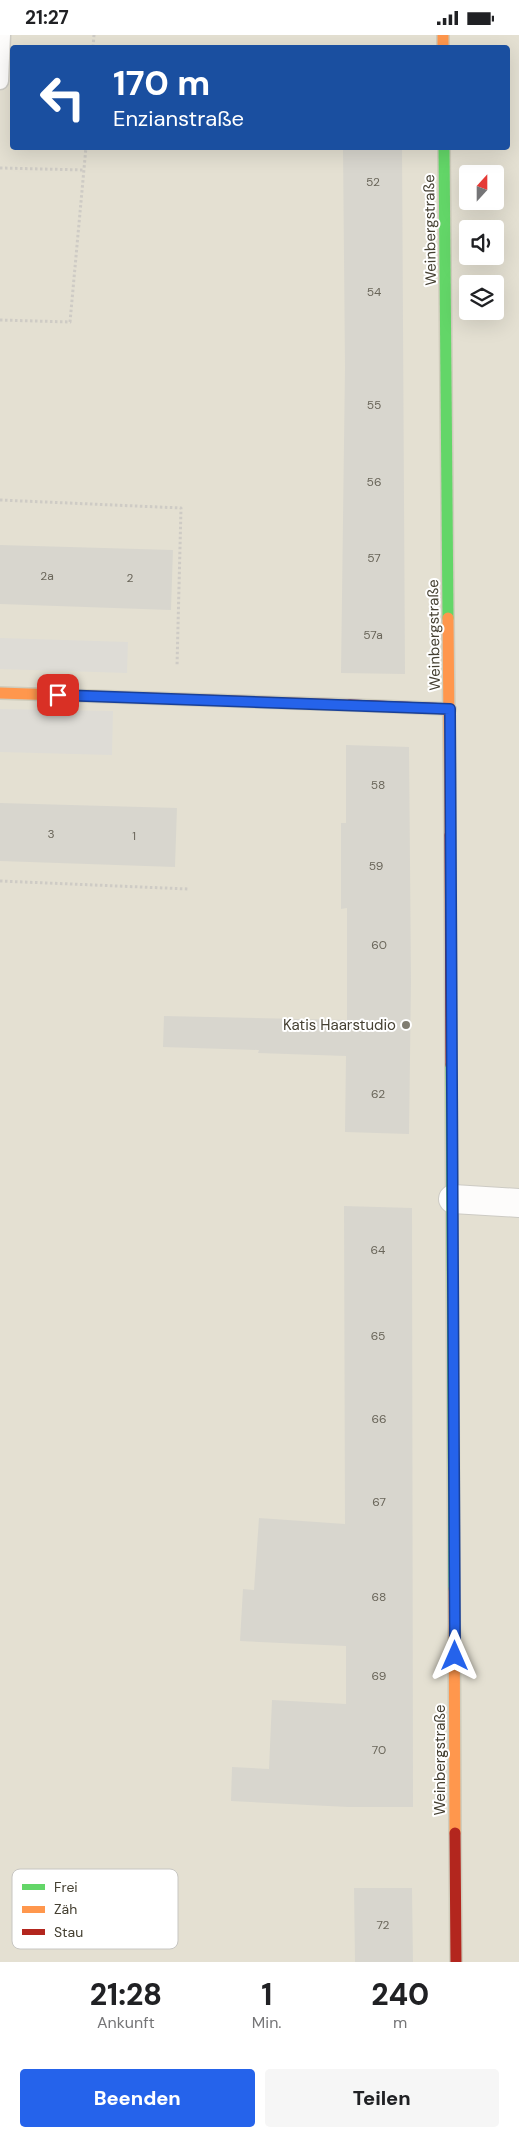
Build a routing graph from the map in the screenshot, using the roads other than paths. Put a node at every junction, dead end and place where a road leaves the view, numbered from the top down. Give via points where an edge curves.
1 (2, 35) edge
2 (0, 81) edge
3 (444, 150) edge
4 (0, 693) edge
5 (450, 709) junction
6 (453, 1199) junction
7 (519, 1203) edge
8 (456, 1962) edge

1 - 2 lane
3 - 5 street, Weinbergstraße
4 - 5 street
5 - 6 street, Weinbergstraße
6 - 7 street
6 - 8 street, Weinbergstraße

